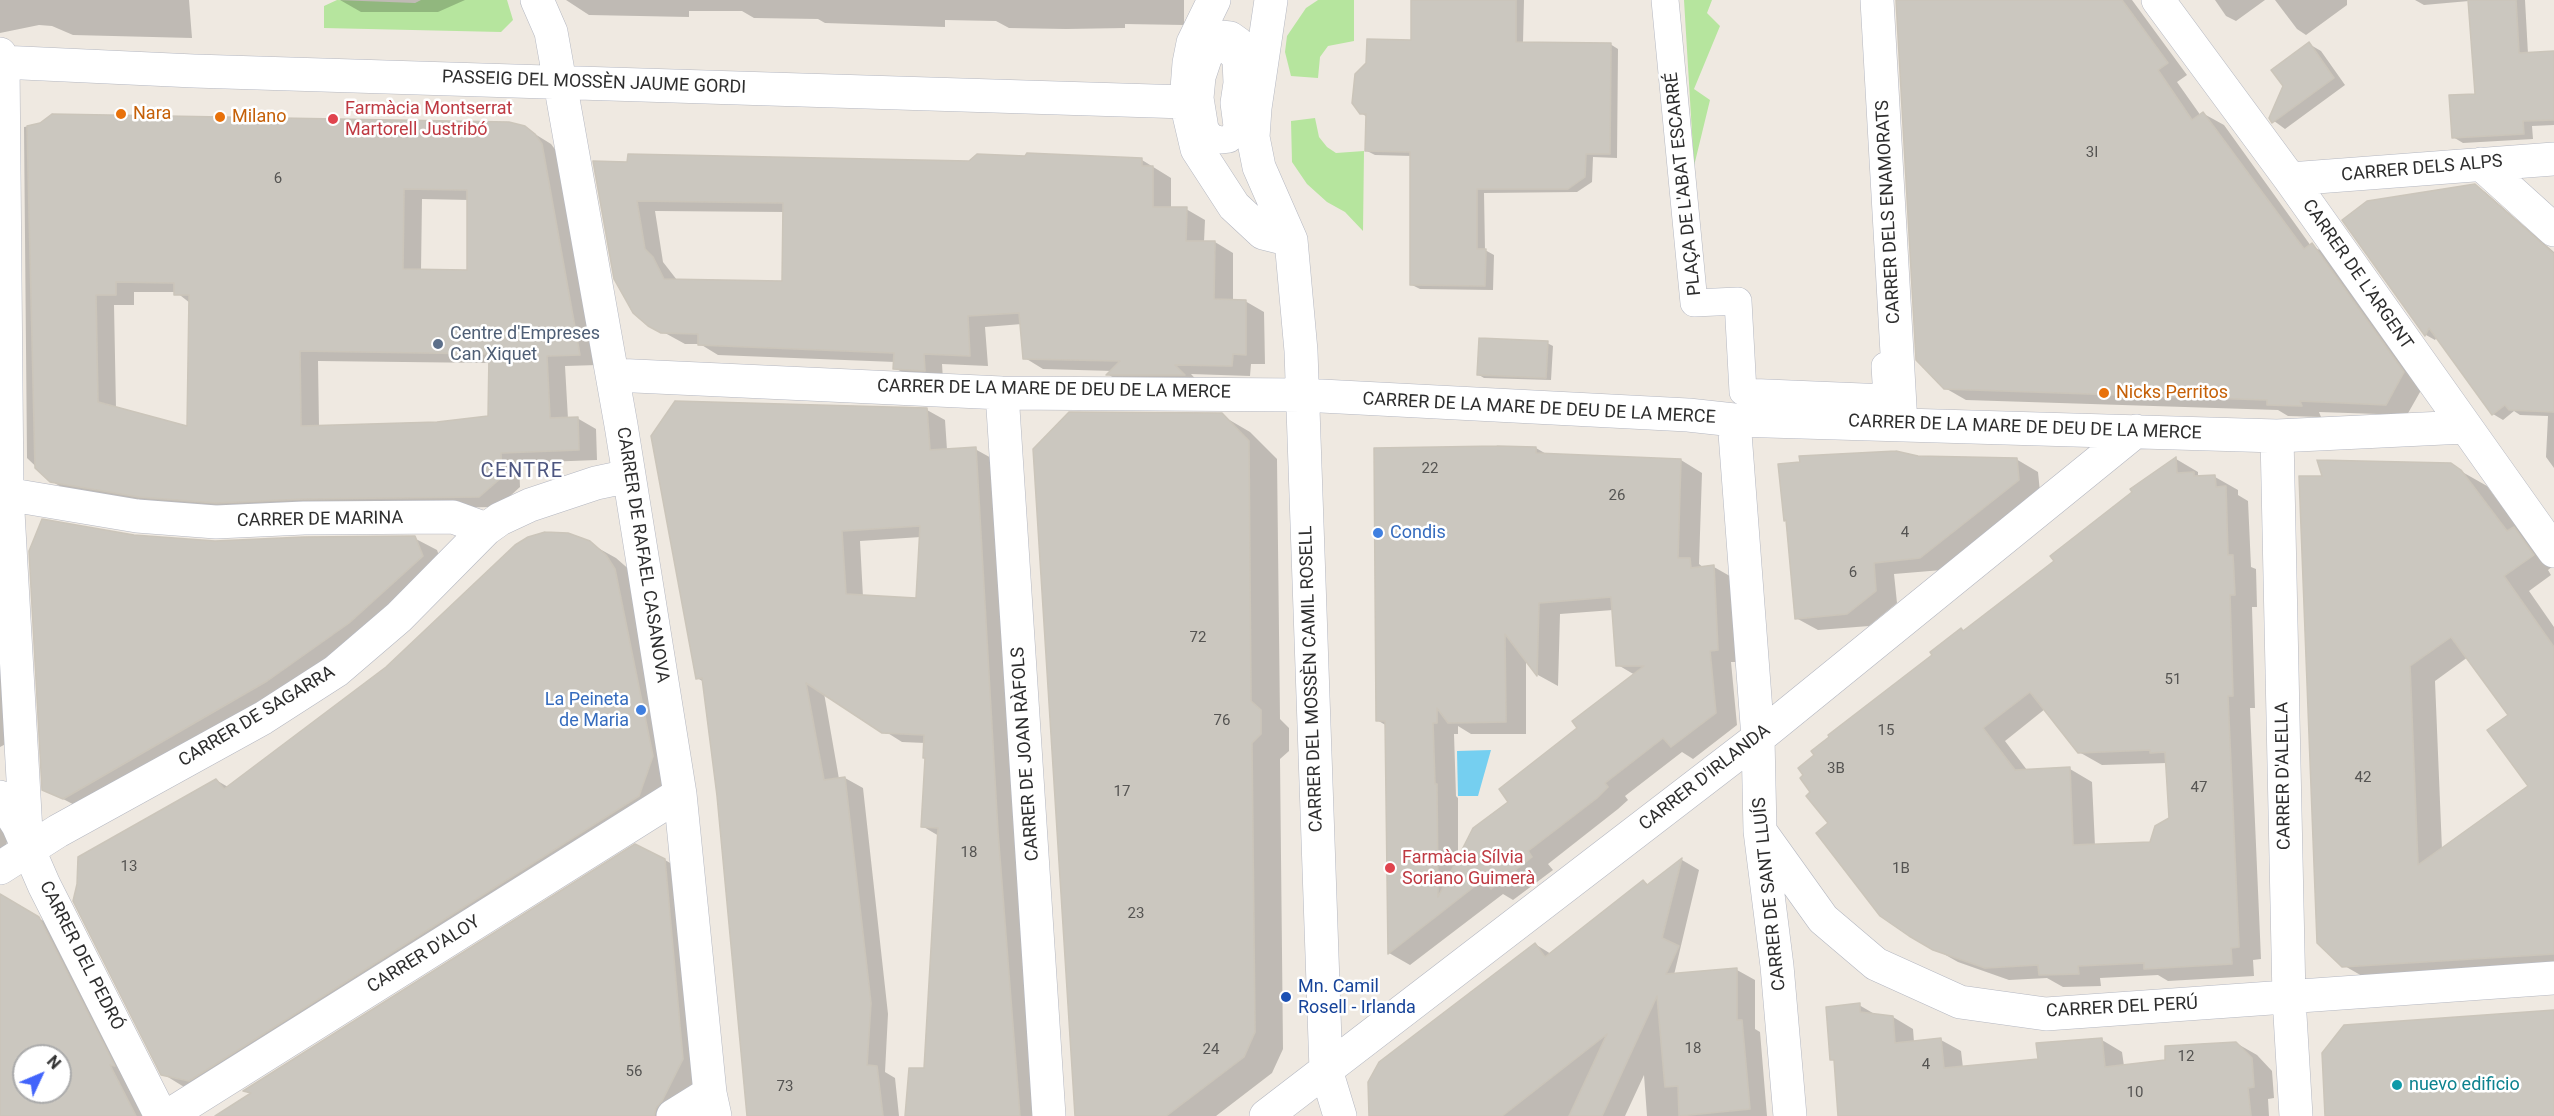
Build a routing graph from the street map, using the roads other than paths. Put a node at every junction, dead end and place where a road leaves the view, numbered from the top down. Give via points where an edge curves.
1 (537, 0) edge
2 (1214, 0) edge
3 (1271, 0) edge
4 (1665, 0) edge
5 (1860, 0) edge
6 (1876, 0) edge
7 (2158, 0) edge
8 (1193, 43) junction
9 (1, 59) edge
10 (559, 81) junction
11 (1185, 102) junction
12 (1254, 123) junction
13 (1197, 149) junction
14 (2554, 159) edge
15 (2481, 164) junction
16 (2290, 179) junction
17 (2554, 230) edge
18 (1291, 240) junction
19 (613, 375) junction
20 (1002, 393) junction
21 (1302, 395) junction
22 (1734, 420) junction
23 (1901, 424) junction
24 (2465, 427) junction
25 (2136, 431) junction
26 (2277, 436) junction
27 (629, 476) junction
28 (3, 494) edge
29 (486, 529) junction
30 (2554, 551) edge
31 (1758, 738) junction
32 (680, 794) junction
33 (0, 797) edge
34 (1760, 831) junction
35 (27, 850) junction
36 (0, 868) edge
37 (2554, 978) edge
38 (2289, 998) junction
39 (1326, 1070) junction
40 (713, 1105) edge
41 (161, 1116) edge
42 (168, 1116) edge
43 (673, 1116) edge
44 (1049, 1116) edge
45 (1266, 1116) edge
46 (1340, 1116) edge
47 (1790, 1116) edge
48 (2296, 1116) edge

1 - 10 street, CARRER DE RAFAEL CASANOVA via 551,32
2 - 8 street
3 - 12 street, CARRER DEL MOSSÈN CAMIL ROSELL
4 - 5 street, PLAÇA DE L'ABAT ESCARRÉ via 1694,303 1738,301 1743,392 1887,398
6 - 23 street, CARRER DELS ENAMORATS
7 - 16 street, CARRER DE L'ARGENT
8 - 11 street
8 - 12 street via 1202,37 1230,38 1243,49
9 - 10 street, PASSEIG DEL MOSSÈN JAUME GORDI via 194,71
9 - 28 street
10 - 11 street, PASSEIG DEL MOSSÈN JAUME GORDI
10 - 19 street, CARRER DE RAFAEL CASANOVA
11 - 13 street
12 - 13 street via 1243,152
12 - 18 street, CARRER DEL MOSSÈN CAMIL ROSELL via 1259,167
13 - 18 street via 1234,206 1263,233
14 - 15 street, CARRER DELS ALPS
15 - 16 street, CARRER DELS ALPS
15 - 17 street
16 - 24 street, CARRER DE L'ARGENT
18 - 21 street, CARRER DEL MOSSÈN CAMIL ROSELL
19 - 20 street, CARRER DE LA MARE DE DEU DE LA MERCE
19 - 27 street, CARRER DE RAFAEL CASANOVA
20 - 21 street, CARRER DE LA MARE DE DEU DE LA MERCE
20 - 44 street, CARRER DE JOAN RÀFOLS
21 - 22 street, CARRER DE LA MARE DE DEU DE LA MERCE
21 - 39 street, CARRER DEL MOSSÈN CAMIL ROSELL
22 - 23 street, CARRER DE LA MARE DE DEU DE LA MERCE
22 - 31 street, CARRER DE SANT LLUÍS
23 - 25 street, CARRER DE LA MARE DE DEU DE LA MERCE
24 - 26 street, CARRER DE LA MARE DE DEU DE LA MERCE
24 - 30 street, CARRER DE L'ARGENT
25 - 26 street, CARRER DE LA MARE DE DEU DE LA MERCE
25 - 31 street, CARRER D'IRLANDA
26 - 38 street, CARRER D'ALELLA
27 - 29 street via 530,505
27 - 32 street, CARRER DE RAFAEL CASANOVA
28 - 29 street, CARRER DE MARINA via 137,516 216,522 453,517
28 - 35 street
29 - 35 street, CARRER DE SAGARRA via 399,617 336,671 263,718
31 - 34 street, CARRER DE SANT LLUÍS
31 - 39 street, CARRER D'IRLANDA
32 - 40 street, CARRER DE RAFAEL CASANOVA
32 - 42 street, CARRER D'ALOY
33 - 35 street, CARRER DEL PEDRÓ via 18,825
34 - 38 street, CARRER DEL PERÚ via 1823,919 1876,964 1960,1002 2046,1014
34 - 47 street, CARRER DE SANT LLUÍS
35 - 36 street, CARRER DE SAGARRA
35 - 41 street, CARRER DEL PEDRÓ
37 - 38 street, CARRER DEL PERÚ
38 - 48 street, CARRER D'ALELLA
39 - 45 street, CARRER D'IRLANDA
39 - 46 street, CARRER DEL MOSSÈN CAMIL ROSELL
40 - 43 street

